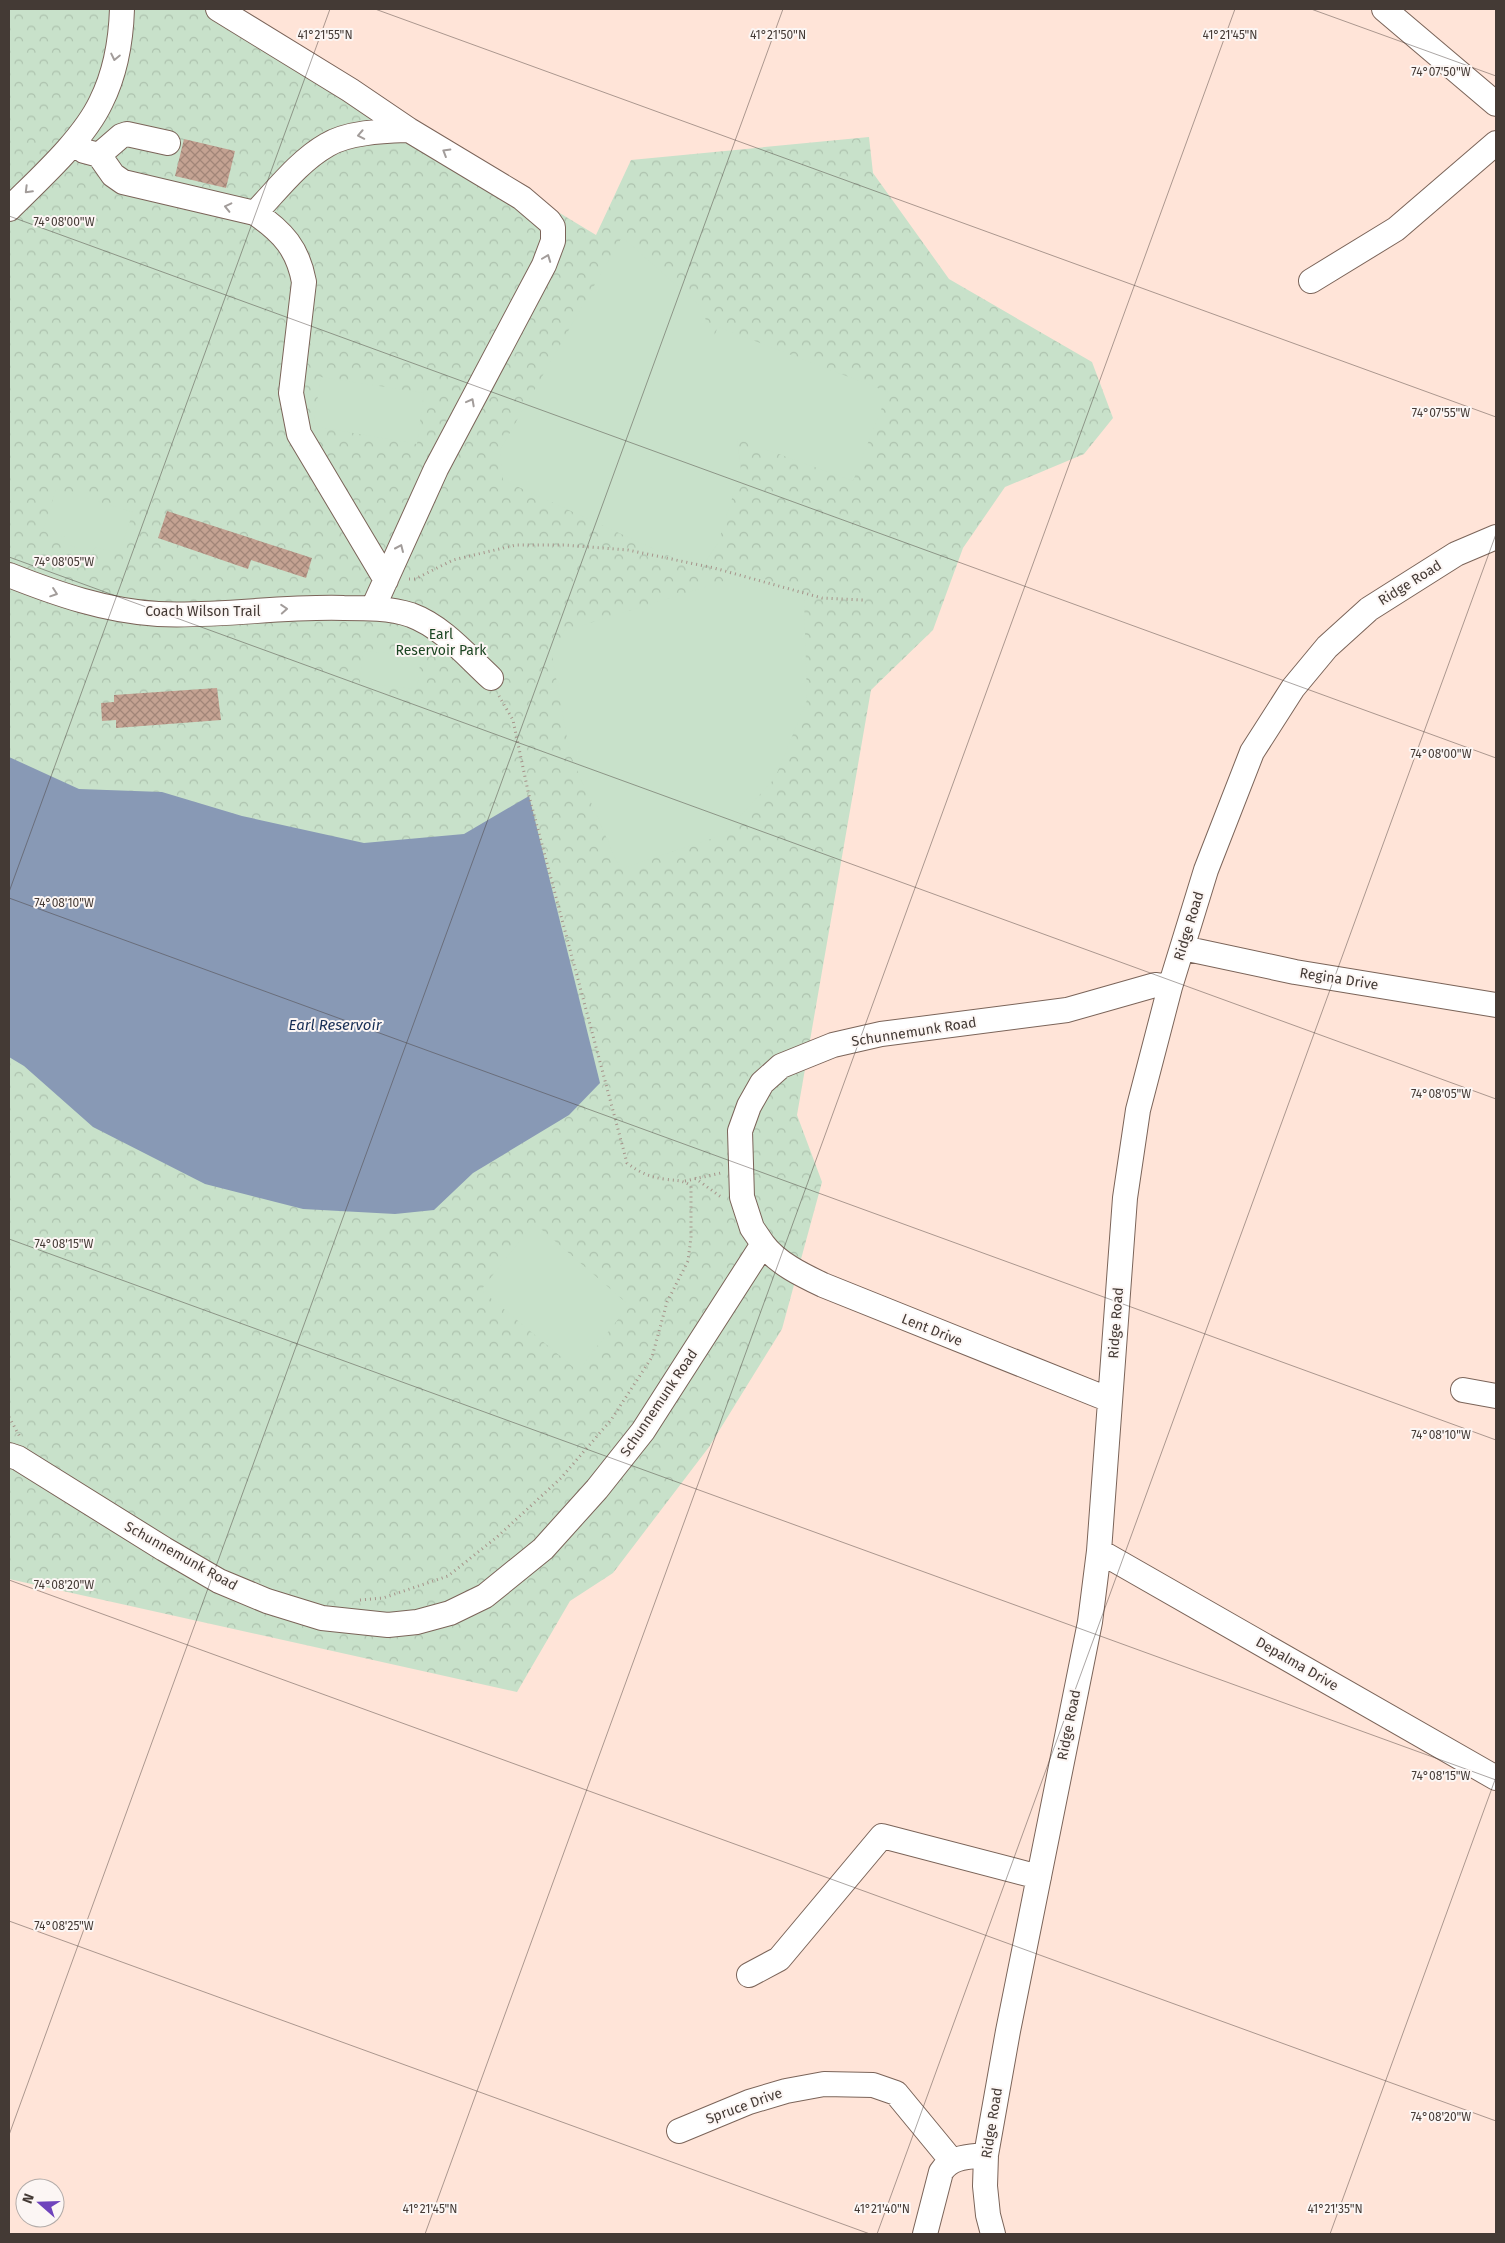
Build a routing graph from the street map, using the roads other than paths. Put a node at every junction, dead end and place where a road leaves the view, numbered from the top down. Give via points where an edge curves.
1 (122, 9) edge
2 (218, 9) edge
3 (1384, 9) edge
4 (1496, 104) edge
5 (409, 130) junction
6 (168, 143) dead end
7 (1496, 143) edge
8 (68, 147) junction
9 (99, 155) junction
10 (9, 209) edge
11 (255, 213) junction
12 (1311, 281) dead end
13 (1496, 537) edge
14 (9, 575) edge
15 (386, 580) junction
16 (373, 608) junction
17 (491, 678) road end
18 (1183, 948) junction
19 (1170, 987) junction
20 (1496, 1005) edge
21 (764, 1244) junction
22 (1463, 1390) dead end
23 (1496, 1396) edge
24 (1110, 1400) junction
25 (15, 1447) edge
26 (1099, 1551) junction
27 (1496, 1778) edge
28 (1039, 1878) junction
29 (750, 1975) dead end
30 (679, 2131) dead end
31 (986, 2155) junction
32 (952, 2161) junction
33 (925, 2234) edge
34 (993, 2234) edge

1 -> 8 street via 122,27 113,70 101,102
2 - 5 street
3 - 4 street
5 -> 11 street via 362,134 328,144 311,156
15 -> 5 street via 436,469 544,265 553,241 549,221 522,198
6 - 9 street via 127,134
7 - 12 street via 1396,229
8 - 9 street
8 -> 10 street
11 -> 9 street via 123,182 113,175
11 - 15 street via 290,244 301,265 304,282 291,393 299,434
13 - 18 street, Ridge Road via 1456,554 1369,609 1327,647 1293,688 1252,752 1206,870
14 -> 16 street, Coach Wilson Trail via 57,594 106,607 158,614 315,607
15 - 16 street
16 - 17 street, Coach Wilson Trail via 410,615 438,628
18 - 19 street, Ridge Road
18 - 20 street, Regina Drive via 1295,972
19 - 21 street, Schunnemunk Road via 1156,985 1067,1010 881,1034 833,1045 781,1066 762,1082 740,1131 742,1197 752,1228
19 - 24 street, Ridge Road via 1138,1110 1125,1198
21 - 24 street, Lent Drive via 800,1274 824,1286
21 - 25 street, Schunnemunk Road via 643,1431 543,1550 485,1596 450,1613 417,1622 388,1625 322,1618 267,1601 219,1581 18,1458
22 - 23 street
24 - 26 street, Ridge Road
26 - 27 street, Depalma Drive
26 - 28 street, Ridge Road via 1090,1622
28 - 29 street via 882,1836 779,1959
28 - 31 street, Ridge Road
30 - 32 street, Spruce Drive via 749,2102 786,2091 824,2084 874,2085 896,2093
31 - 32 street
31 - 34 street, Ridge Road via 985,2186
32 - 33 street via 941,2172

